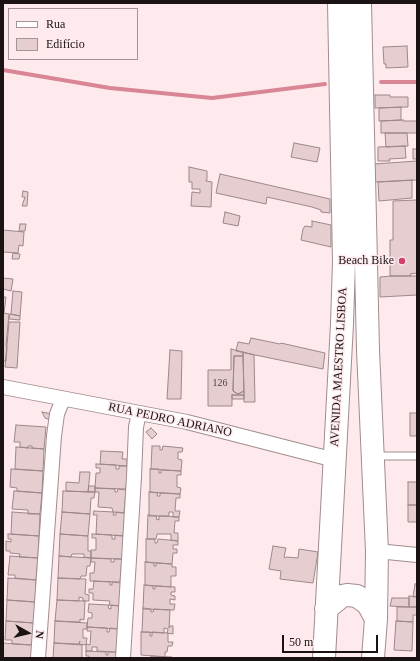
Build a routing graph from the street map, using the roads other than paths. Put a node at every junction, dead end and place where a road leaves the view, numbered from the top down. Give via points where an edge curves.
1 (339, 3) edge
2 (360, 3) edge
3 (3, 387) edge
4 (63, 398) junction
5 (139, 413) junction
6 (373, 456) junction
7 (417, 456) edge
8 (335, 460) junction
9 (377, 551) junction
10 (417, 555) edge
11 (326, 609) junction
12 (376, 619) junction
13 (38, 658) edge
14 (123, 658) edge
15 (324, 658) edge
16 (373, 658) edge

1 - 8 highway, AVENIDA MAESTRO LISBOA via 344,262
2 - 6 highway, AVENIDA MAESTRO LISBOA
3 - 4 street, RUA PEDRO ADRIANO
4 - 5 street, RUA PEDRO ADRIANO
4 - 13 street via 57,414 54,436
5 - 8 street, RUA PEDRO ADRIANO via 187,422
5 - 14 street via 136,427
6 - 7 lane
6 - 9 highway, AVENIDA MAESTRO LISBOA
8 - 11 highway, AVENIDA MAESTRO LISBOA
9 - 10 street
9 - 12 highway, AVENIDA MAESTRO LISBOA
11 - 12 highway via 342,596 357,596 368,604
11 - 15 highway, AVENIDA MAESTRO LISBOA
12 - 16 highway, AVENIDA MAESTRO LISBOA

